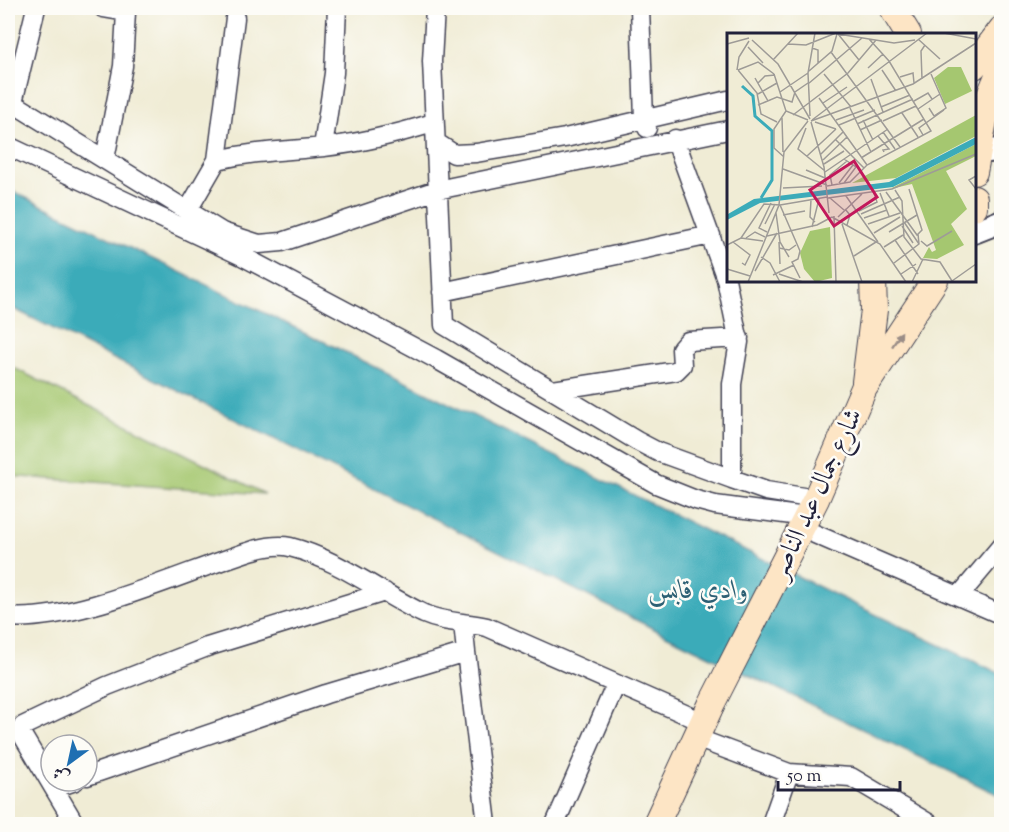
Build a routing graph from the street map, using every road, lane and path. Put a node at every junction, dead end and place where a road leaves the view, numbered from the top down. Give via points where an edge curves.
1 (36, 8) edge
2 (103, 8) edge
3 (337, 8) edge
4 (435, 8) edge
5 (640, 8) edge
6 (891, 8) edge
7 (235, 18) dead end
8 (1002, 29) edge
9 (896, 33) edge
10 (907, 33) edge
11 (976, 65) edge
12 (1002, 66) edge
13 (727, 100) edge
14 (10, 101) edge
15 (644, 119) junction
16 (433, 123) junction
17 (727, 130) edge
18 (675, 139) junction
19 (437, 143) junction
20 (652, 145) junction
21 (8, 146) edge
22 (323, 147) junction
23 (982, 156) edge
24 (105, 159) junction
25 (217, 160) junction
26 (437, 190) junction
27 (188, 210) junction
28 (1002, 221) edge
29 (976, 232) edge
30 (711, 235) junction
31 (873, 282) edge
32 (935, 282) edge
33 (442, 292) junction
34 (739, 338) junction
35 (864, 388) junction
36 (553, 390) junction
37 (732, 479) junction
38 (804, 522) junction
39 (1002, 545) edge
40 (385, 592) junction
41 (960, 595) junction
42 (1002, 615) edge
43 (8, 617) edge
44 (463, 623) junction
45 (466, 652) junction
46 (616, 684) junction
47 (704, 721) junction
48 (39, 762) edge
49 (99, 772) edge
50 (789, 773) junction
51 (57, 793) edge
52 (75, 825) edge
53 (487, 825) edge
54 (555, 825) edge
55 (656, 825) edge
56 (771, 825) edge
57 (930, 825) edge

1 - 14 street
2 - 24 street via 126,12 123,66
3 - 22 street via 334,73
4 - 16 street
5 - 15 street
6 - 9 main road
6 - 10 main road
7 - 25 street
8 - 11 main road
12 - 23 main road via 988,100
13 - 15 street
14 - 24 street
15 - 19 street via 476,153 454,154
15 - 20 street
16 - 19 street
16 - 22 street via 382,138
17 - 18 street
18 - 20 street
18 - 30 street
19 - 26 street
20 - 26 street
21 - 38 street via 252,262 436,359 656,484 705,502
22 - 25 street via 256,151
24 - 27 street
25 - 27 street
26 - 27 street via 268,244 241,240
26 - 33 street
28 - 29 street
30 - 33 street
30 - 34 street
31 - 35 main road via 874,310
35 -> 32 main road
33 - 36 street via 447,329
34 - 36 street via 688,340 681,350 682,365 676,371
34 - 37 street via 732,384
35 - 38 main road, شارع جمال عبد الناصر
36 - 37 street via 658,452
37 - 38 street via 766,491
38 - 41 street
38 - 47 main road, شارع جمال عبد الناصر
39 - 41 street
40 - 43 street via 306,553 278,546 230,557 100,603
40 - 44 street via 423,614
40 - 48 street via 207,646 107,686 23,726 21,732
41 - 42 street
44 - 45 street
44 - 46 street via 487,627
45 - 49 street via 315,698
45 - 53 street
46 - 47 street
46 - 54 street
47 - 50 street
47 - 55 main road, شارع جمال عبد الناصر
50 - 56 street
50 - 57 street via 851,777
51 - 52 street

